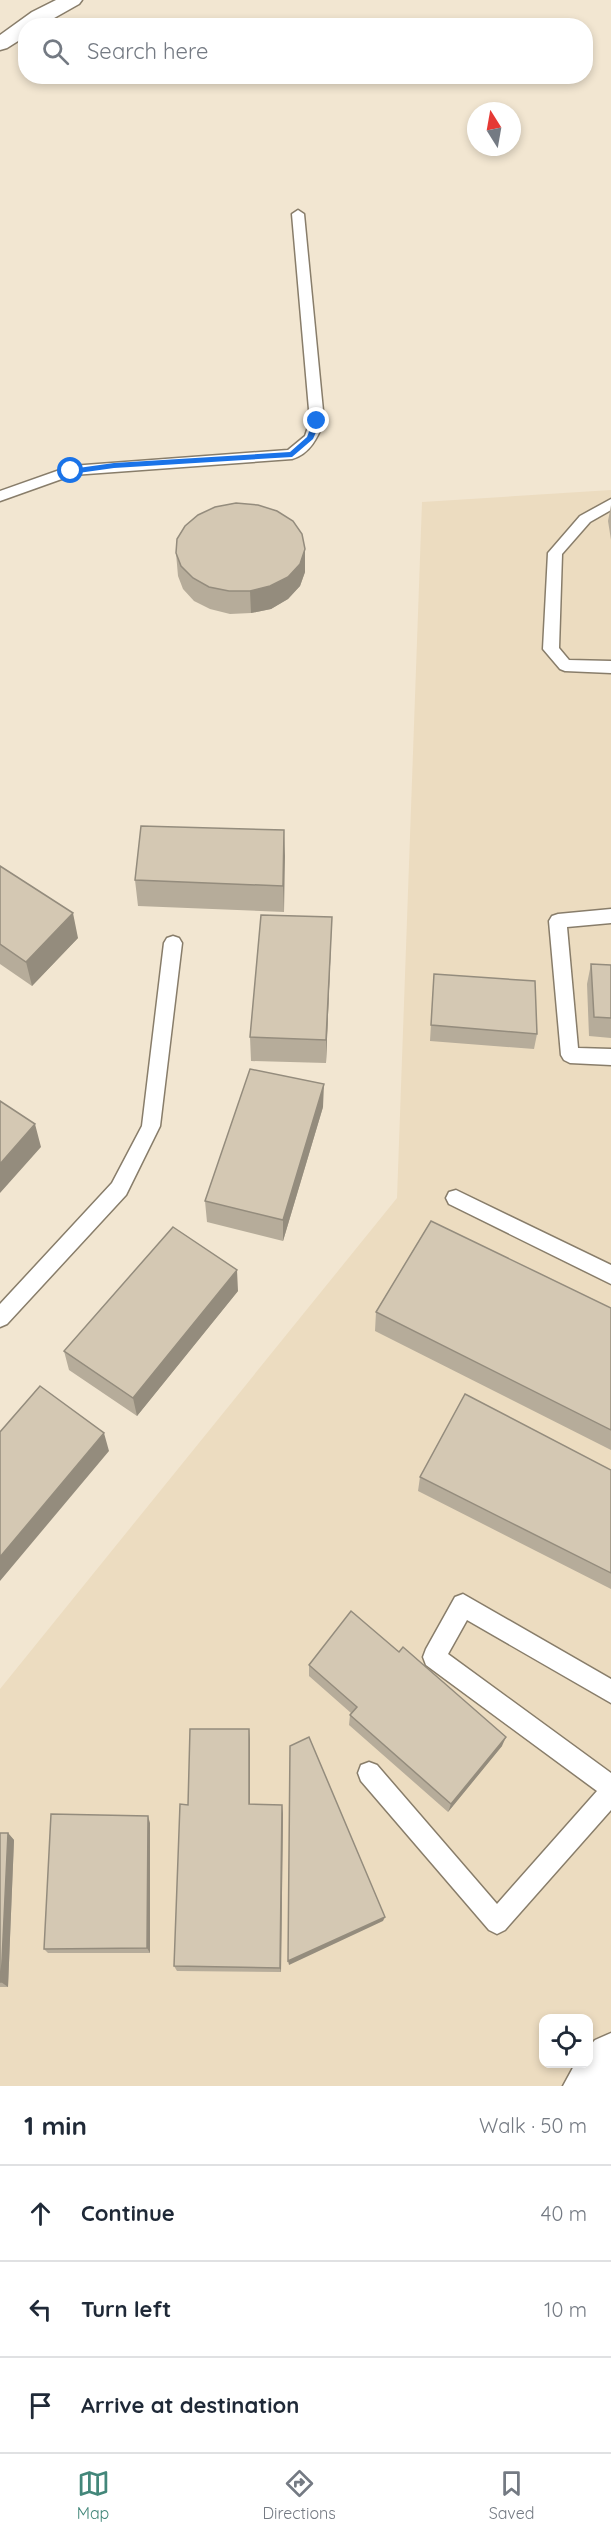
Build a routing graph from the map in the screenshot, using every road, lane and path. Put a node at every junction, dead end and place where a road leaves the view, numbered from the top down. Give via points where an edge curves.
1 (72, 0) edge
2 (36, 18) edge
3 (18, 32) edge
4 (0, 44) edge
5 (298, 214) dead end
6 (0, 496) edge
7 (611, 504) edge
8 (611, 667) edge
9 (611, 916) edge
10 (173, 943) dead end
11 (611, 1057) edge
12 (456, 1198) dead end
13 (611, 1275) edge
14 (0, 1318) edge
15 (611, 1692) edge
16 (369, 1773) dead end
17 (611, 1786) edge
18 (611, 1793) edge
19 (611, 2056) edge
20 (586, 2086) edge

1 - 2 main road
3 - 4 main road
5 - 6 lane via 317,421 311,438 292,454 71,471
7 - 8 lane via 585,519 555,553 551,649 565,665
9 - 11 lane via 558,921 570,1055
10 - 14 lane via 151,1126 119,1189
12 - 13 lane
15 - 17 lane via 463,1605 434,1658
16 - 18 lane via 497,1922
19 - 20 main road

